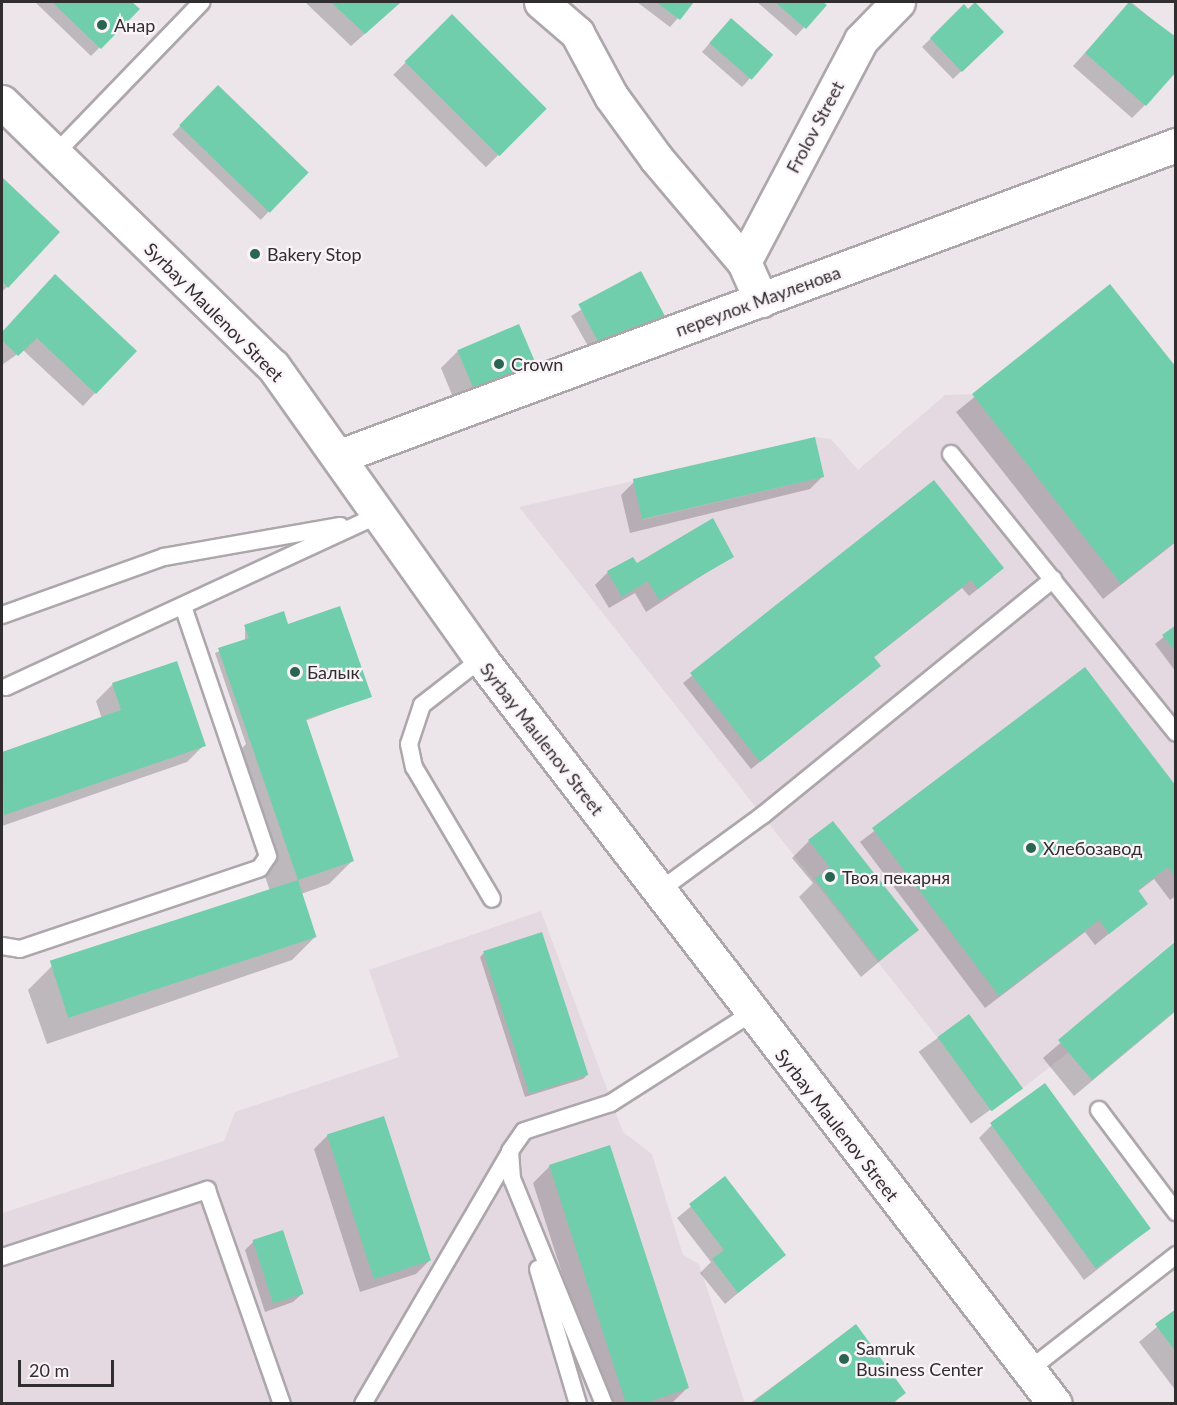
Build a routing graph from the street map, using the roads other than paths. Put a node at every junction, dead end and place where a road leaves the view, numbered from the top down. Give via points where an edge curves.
1 (202, 2) edge
2 (541, 2) edge
3 (898, 2) edge
4 (2, 102) edge
5 (1176, 145) edge
6 (55, 154) junction
7 (744, 262) junction
8 (761, 300) junction
9 (951, 454) dead end
10 (340, 456) junction
11 (372, 518) junction
12 (1053, 579) junction
13 (183, 606) junction
14 (2, 615) edge
15 (481, 659) junction
16 (6, 687) dead end
17 (1176, 733) edge
18 (659, 891) junction
19 (492, 899) dead end
20 (2, 946) edge
21 (750, 1014) junction
22 (1099, 1110) dead end
23 (510, 1151) junction
24 (512, 1179) junction
25 (1176, 1212) edge
26 (1176, 1256) edge
27 (2, 1257) edge
28 (1029, 1370) junction
29 (282, 1404) edge
30 (363, 1404) edge
31 (578, 1404) edge
32 (604, 1404) edge
33 (1055, 1404) edge

1 - 6 lane
2 - 7 main road via 577,33 611,96 656,158
3 - 7 main road, Frolov Street via 861,40
4 - 6 main road, Syrbay Maulenov Street
5 - 8 main road, переулок Мауленова
6 - 10 main road, Syrbay Maulenov Street via 273,366
7 - 8 main road
8 - 10 main road, переулок Мауленова
9 - 12 lane
10 - 11 main road, Syrbay Maulenov Street
11 - 13 lane
11 - 14 lane via 164,557
11 - 15 main road, Syrbay Maulenov Street
12 - 17 lane
12 - 18 lane via 763,815
13 - 16 lane
13 - 20 lane via 268,856 260,868 20,950
15 - 18 main road, Syrbay Maulenov Street
15 - 19 lane via 422,705 409,744 414,767
18 - 21 main road, Syrbay Maulenov Street
21 - 23 lane via 611,1103 524,1131
21 - 28 main road, Syrbay Maulenov Street
22 - 25 lane
23 - 24 lane
23 - 30 lane
24 - 31 lane
24 - 32 lane
26 - 28 lane
27 - 29 lane via 207,1190
28 - 33 main road, Syrbay Maulenov Street

